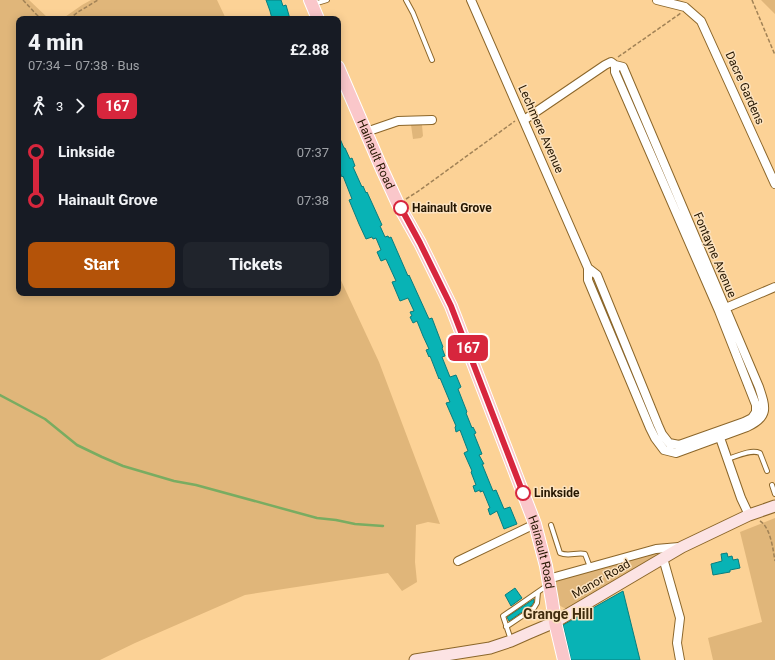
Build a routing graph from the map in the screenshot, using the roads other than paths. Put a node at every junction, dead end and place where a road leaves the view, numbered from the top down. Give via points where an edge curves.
1 (327, 0) edge
2 (406, 0) edge
3 (471, 0) edge
4 (657, 0) edge
5 (311, 2) edge
6 (317, 16) edge
7 (432, 60) dead end
8 (341, 74) edge
9 (523, 118) junction
10 (432, 120) dead end
11 (366, 132) junction
12 (775, 184) edge
13 (775, 287) edge
14 (722, 310) junction
15 (718, 434) junction
16 (728, 459) junction
17 (767, 471) dead end
18 (772, 485) dead end
19 (775, 494) edge
20 (775, 506) edge
21 (750, 515) junction
22 (536, 524) junction
23 (551, 525) dead end
24 (682, 547) junction
25 (663, 558) junction
26 (458, 561) dead end
27 (591, 567) junction
28 (549, 582) junction
29 (538, 592) junction
30 (555, 622) junction
31 (506, 627) junction
32 (511, 641) junction
33 (415, 660) edge
34 (564, 660) edge
35 (680, 660) edge

1 - 5 lane
2 - 7 lane
3 - 9 street, Lechmere Avenue
4 - 12 street, Dacre Gardens via 686,8 701,21
5 - 6 main road
8 - 11 main road, Hainault Road
9 - 14 street, Fontayne Avenue via 605,65 616,67
9 - 15 street, Lechmere Avenue via 588,268 597,275 654,426 655,438 664,450 676,453
10 - 11 street via 398,121
11 - 22 main road, Hainault Road via 398,204 451,306
13 - 14 street
14 - 15 street, Fontayne Avenue via 755,389 764,402 763,415 757,422
15 - 16 street
16 - 17 lane via 756,451 760,453
16 - 21 street via 741,498
18 - 19 lane
20 - 21 main road, Manor Road
21 - 24 main road, Manor Road
22 - 26 street
22 - 28 main road, Hainault Road
23 - 27 lane via 560,553 585,554
24 - 25 main road, Manor Road
24 - 27 street, Manor Road via 656,549
25 - 30 main road, Manor Road
25 - 35 street via 680,618 676,644
27 - 28 street, Manor Road
28 - 29 lane
28 - 30 main road, Hainault Road
29 - 31 lane via 534,608
29 - 31 lane via 503,616
30 - 32 main road, Manor Road
30 - 34 main road, Hainault Road
31 - 32 lane
32 - 33 main road, Manor Road via 490,648

